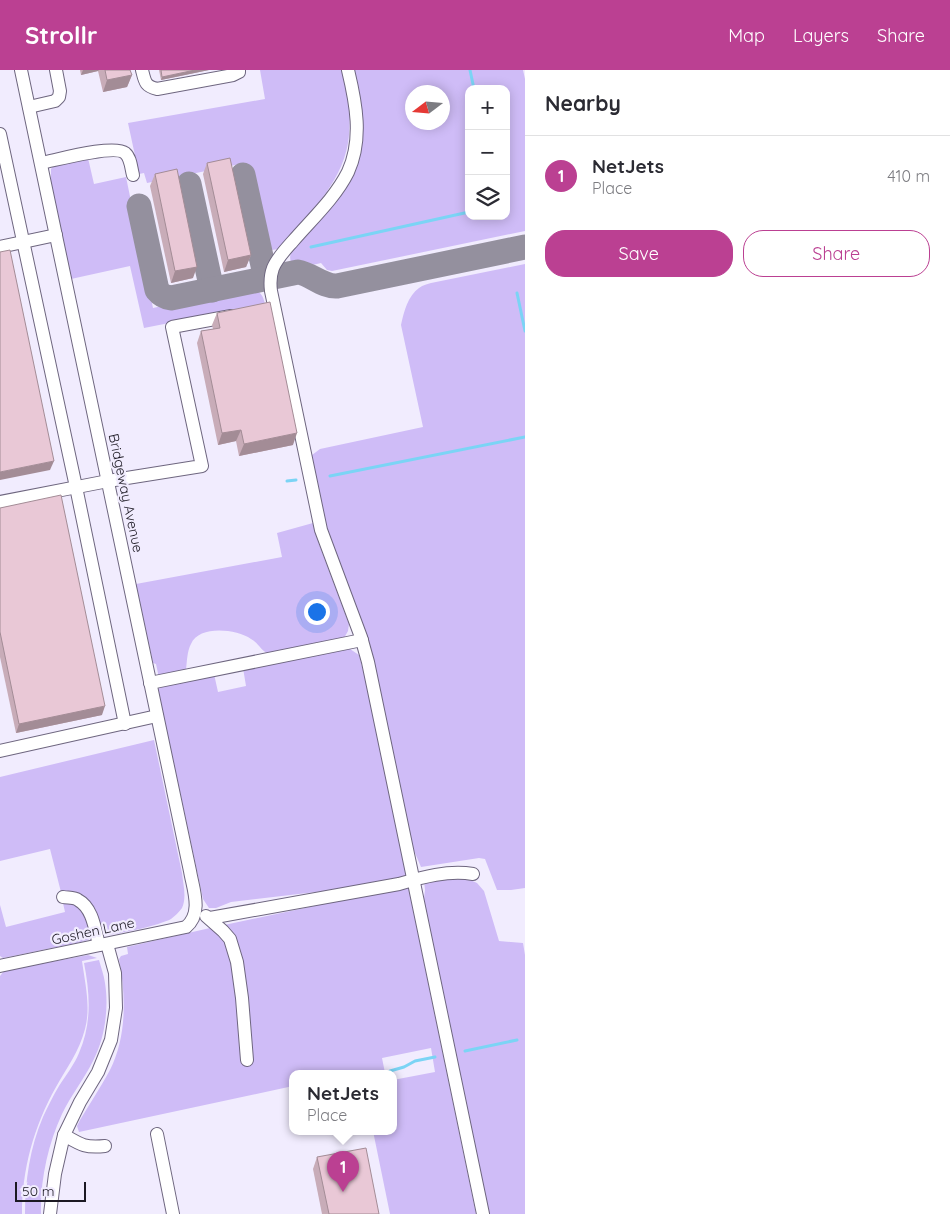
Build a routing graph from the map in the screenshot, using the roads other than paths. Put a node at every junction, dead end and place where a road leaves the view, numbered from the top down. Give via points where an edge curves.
1 (21, 70) edge
2 (56, 70) edge
3 (142, 70) edge
4 (239, 70) edge
5 (348, 70) edge
6 (29, 107) junction
7 (0, 134) edge
8 (41, 163) junction
9 (133, 175) dead end
10 (56, 235) junction
11 (23, 242) junction
12 (0, 247) edge
13 (240, 314) edge
14 (108, 481) junction
15 (76, 487) junction
16 (0, 502) edge
17 (362, 640) junction
18 (150, 683) junction
19 (157, 716) junction
20 (124, 724) junction
21 (0, 751) edge
22 (473, 874) dead end
23 (414, 880) junction
24 (63, 897) dead end
25 (196, 908) junction
26 (210, 918) junction
27 (191, 922) joint
28 (103, 945) junction
29 (0, 966) edge
30 (247, 1060) dead end
31 (157, 1134) dead end
32 (64, 1135) junction
33 (105, 1146) dead end
34 (50, 1214) edge
35 (173, 1214) edge
36 (483, 1214) edge

1 - 6 street, Bridgeway Avenue
2 - 6 street via 59,97 55,101
3 - 4 street via 145,82 157,90 233,75
5 - 17 street via 357,122 348,171 328,201 273,268 270,309 321,530
6 - 8 street, Bridgeway Avenue
7 - 11 street
8 - 9 street via 117,150 125,153
8 - 10 street, Bridgeway Avenue
10 - 11 street
10 - 14 street, Bridgeway Avenue
11 - 12 street
11 - 15 street
13 - 14 street via 172,327 202,466
14 - 15 street
14 - 18 street, Bridgeway Avenue
15 - 16 street
15 - 20 street
17 - 18 street
17 - 23 street
18 - 19 street, Bridgeway Avenue
19 - 20 street
19 - 25 street, Bridgeway Avenue
20 - 21 street
22 - 23 street via 459,872
23 - 26 street
23 - 36 street
24 - 28 street via 77,899 86,906
25 - 26 street
25 - 27 street, Bridgeway Avenue
26 - 30 street via 230,939 237,962
27 - 28 street, Goshen Lane via 186,927
28 - 29 street, Goshen Lane
28 - 32 street via 115,973 116,1008 111,1040 98,1072
31 - 35 street
32 - 33 street via 91,1148
32 - 34 street

